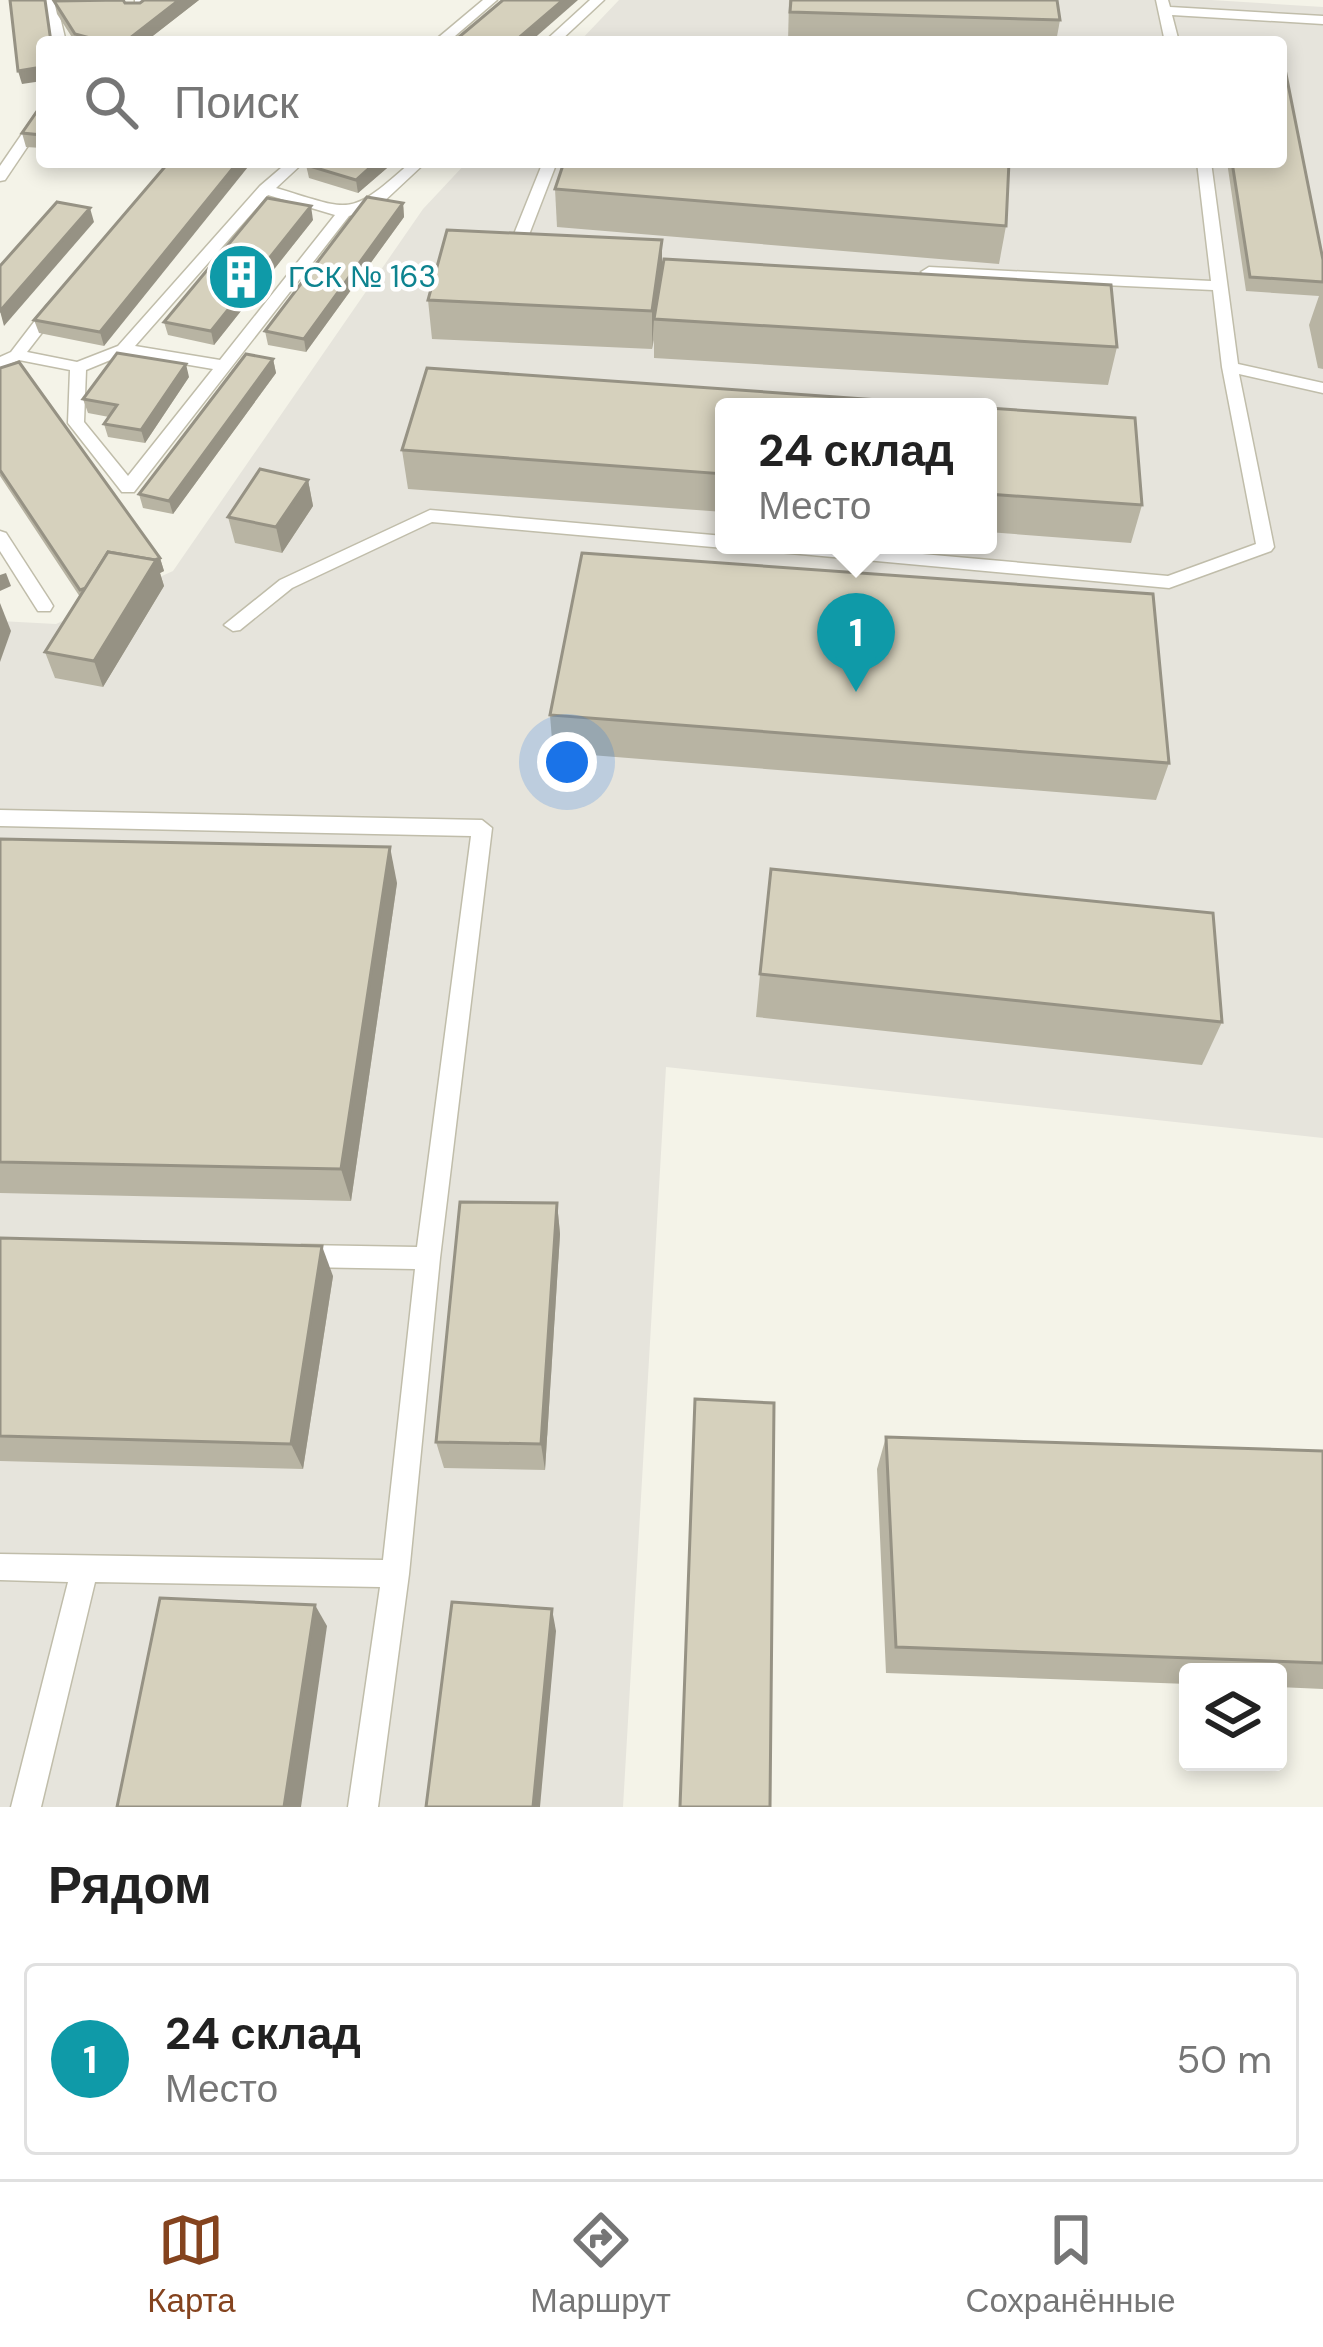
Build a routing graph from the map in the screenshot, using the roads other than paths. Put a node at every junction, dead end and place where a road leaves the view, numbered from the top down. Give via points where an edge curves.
1 (50, 0) edge
2 (490, 0) edge
3 (598, 0) edge
4 (1163, 5) edge
5 (1323, 20) edge
6 (58, 36) edge
7 (447, 36) edge
8 (558, 36) edge
9 (1171, 36) edge
10 (36, 125) edge
11 (290, 168) edge
12 (412, 168) edge
13 (548, 168) edge
14 (1205, 168) edge
15 (0, 177) edge
16 (265, 189) junction
17 (344, 213) junction
18 (535, 251) edge
19 (929, 272) edge
20 (1222, 286) junction
21 (69, 288) edge
22 (124, 349) junction
23 (8, 359) edge
24 (227, 366) junction
25 (1230, 367) junction
26 (78, 368) junction
27 (1323, 388) edge
28 (0, 537) edge
29 (715, 541) edge
30 (852, 554) edge
31 (44, 606) dead end
32 (233, 625) dead end
33 (0, 818) edge
34 (286, 1255) edge
35 (428, 1258) junction
36 (0, 1567) edge
37 (84, 1570) junction
38 (395, 1574) junction
39 (26, 1807) edge
40 (363, 1807) edge

1 - 6 lane
2 - 7 lane
3 - 8 lane
4 - 5 lane
4 - 9 lane
10 - 15 lane
11 - 16 lane
12 - 17 lane via 375,202
13 - 18 lane via 516,249
14 - 20 lane
16 - 17 lane
16 - 22 lane
17 - 24 lane
19 - 20 lane
20 - 25 lane
21 - 23 lane
22 - 24 lane
22 - 26 lane
23 - 26 lane
24 - 26 lane via 128,488 76,423
25 - 27 lane
25 - 30 lane via 1265,547 1169,583
28 - 31 lane
29 - 32 lane via 430,516 286,584
33 - 35 lane via 482,828
34 - 35 lane
35 - 38 lane
36 - 37 lane
37 - 38 lane
37 - 39 lane
38 - 40 lane

